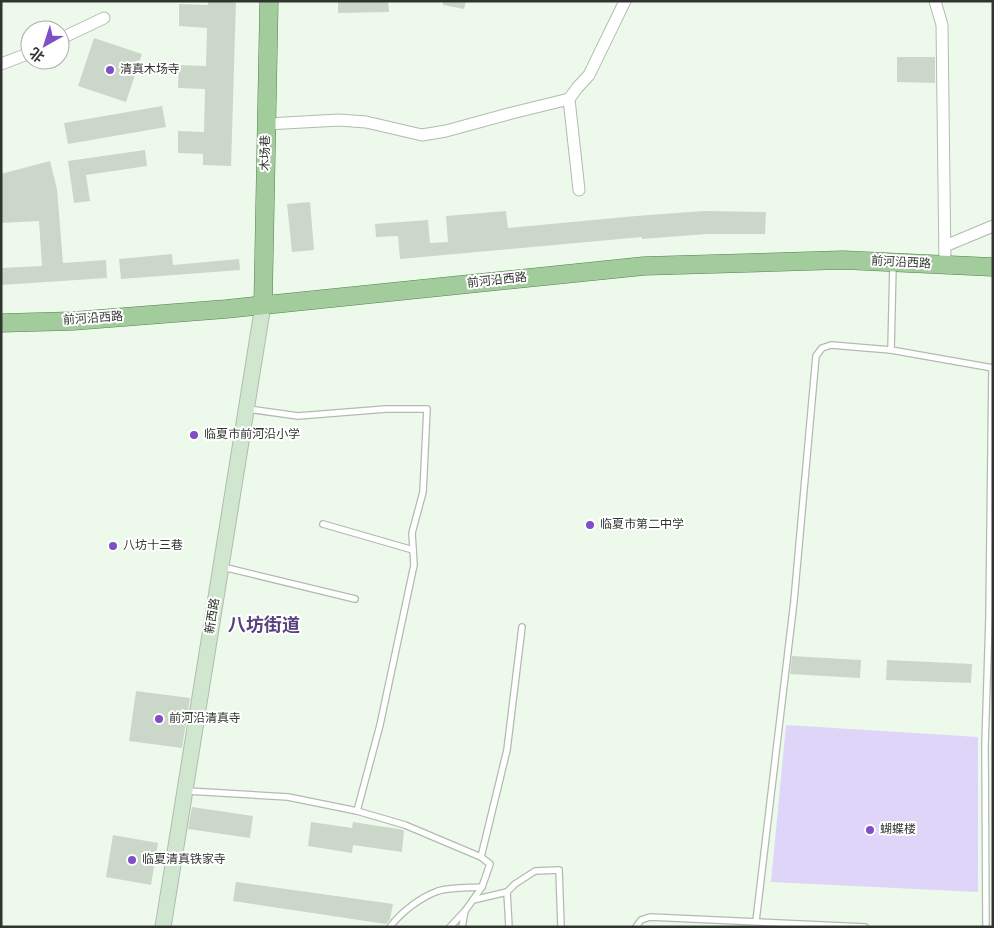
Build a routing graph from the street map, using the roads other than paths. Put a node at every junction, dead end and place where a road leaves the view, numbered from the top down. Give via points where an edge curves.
1 (269, 1) edge
2 (625, 1) edge
3 (935, 1) edge
4 (104, 18) dead end
5 (70, 34) edge
6 (20, 57) edge
7 (1, 64) edge
8 (569, 99) junction
9 (267, 124) junction
10 (579, 190) dead end
11 (993, 226) edge
12 (945, 246) junction
13 (893, 262) junction
14 (945, 265) junction
15 (993, 267) edge
16 (263, 305) junction
17 (1, 323) edge
18 (891, 350) junction
19 (992, 368) edge
20 (246, 408) junction
21 (323, 524) dead end
22 (413, 550) junction
23 (221, 566) junction
24 (354, 599) dead end
25 (522, 627) dead end
26 (185, 791) junction
27 (357, 811) junction
28 (481, 857) junction
29 (482, 887) junction
30 (507, 892) junction
31 (473, 900) junction
32 (465, 911) junction
33 (756, 921) junction
34 (163, 927) edge
35 (390, 927) edge
36 (450, 927) edge
37 (462, 927) edge
38 (509, 927) edge
39 (561, 927) edge
40 (636, 927) edge
41 (865, 927) edge
42 (986, 927) edge

1 - 9 main road, 木场巷
2 - 8 street via 589,75
3 - 12 street via 942,25
4 - 5 street
6 - 7 street
8 - 9 street via 422,135 366,122 339,120
8 - 10 street
9 - 16 main road, 木场巷
11 - 12 street
12 - 14 street
13 - 14 main road, 前河沿西路
13 - 16 main road, 前河沿西路 via 843,260 644,266
13 - 18 lane
14 - 15 main road, 前河沿西路
16 - 17 main road, 前河沿西路 via 73,321
16 - 20 main road, 新西路
18 - 19 lane
18 - 33 lane via 831,345 822,348 816,356 794,601
19 - 42 lane via 985,745
20 - 22 lane via 298,416 427,409 424,492 412,533
20 - 23 main road, 新西路
21 - 22 lane
22 - 27 lane via 414,566 380,725
23 - 24 lane
23 - 26 main road, 新西路
25 - 28 lane via 507,750
26 - 27 lane via 288,797
26 - 34 main road, 新西路
27 - 28 lane via 405,824
28 - 29 lane via 490,864
29 - 31 lane
29 - 35 lane via 439,891 413,905
30 - 31 lane
30 - 38 lane
30 - 39 lane via 535,871 560,870
31 - 32 lane
32 - 36 lane
32 - 37 lane
33 - 40 lane via 650,917 641,920
33 - 41 lane

